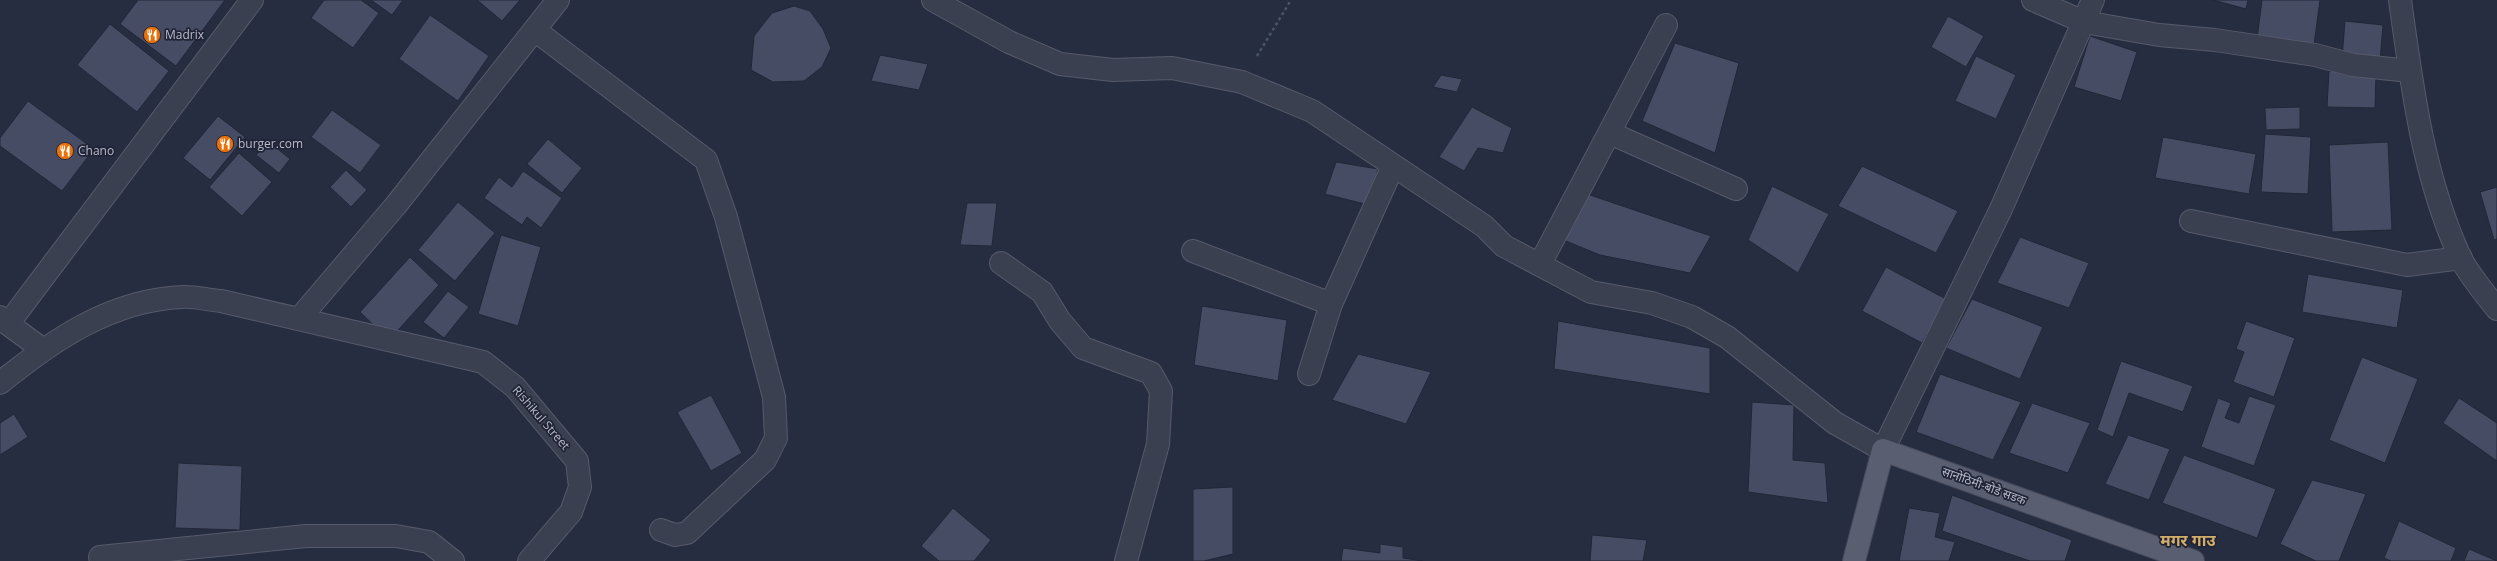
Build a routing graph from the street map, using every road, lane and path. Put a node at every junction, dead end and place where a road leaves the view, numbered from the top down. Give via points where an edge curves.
1 (252, 0) edge
2 (558, 0) edge
3 (932, 0) edge
4 (1290, 0) edge
5 (2033, 0) edge
6 (2093, 0) edge
7 (2400, 0) edge
8 (2084, 22) junction
9 (1666, 25) dead end
10 (536, 31) junction
11 (2410, 71) junction
12 (1242, 82) junction
13 (1610, 133) junction
14 (1393, 166) junction
15 (1736, 189) dead end
16 (2191, 221) dead end
17 (1193, 251) dead end
18 (2461, 258) junction
19 (1001, 263) dead end
20 (1540, 264) junction
21 (1331, 304) junction
22 (2497, 309) edge
23 (299, 319) junction
24 (4, 321) edge
25 (42, 349) junction
26 (1309, 374) dead end
27 (0, 383) edge
28 (1883, 450) junction
29 (661, 530) dead end
30 (100, 557) dead end
31 (453, 561) edge
32 (529, 561) edge
33 (1126, 561) edge
34 (1854, 561) edge
35 (2193, 561) edge

1 - 24 street
2 - 10 street
3 - 12 street via 1009,42 1060,64 1113,70 1172,68
4 - 12 path
5 - 8 street
6 - 8 street
7 - 11 street
8 - 11 street via 2159,35 2315,54 2353,65
8 - 28 street via 2001,209
9 - 13 street
10 - 23 street via 391,211
10 - 29 street via 706,160 726,217 774,397 776,438 765,460 687,533 676,535
11 - 18 street via 2434,188
12 - 14 street via 1312,111
13 - 15 street
13 - 20 street
14 - 20 street via 1484,226 1504,246
14 - 21 street
16 - 18 street via 2407,265
17 - 21 street
18 - 22 street
19 - 33 street via 1042,292 1060,321 1083,348 1151,373 1161,390 1158,444
20 - 28 street via 1591,292 1652,303 1692,317 1727,337 1835,423
21 - 26 street
23 - 25 street, Rishikul Street via 221,301 183,297 146,300 94,318
23 - 32 street, Rishikul Street via 483,362 515,387 577,461 580,487 571,512
24 - 25 street
25 - 27 street, Rishikul Street
28 - 34 main road
28 - 35 main road, सानोठिमी-बोडे सडक
30 - 31 street via 306,536 396,536 429,542

